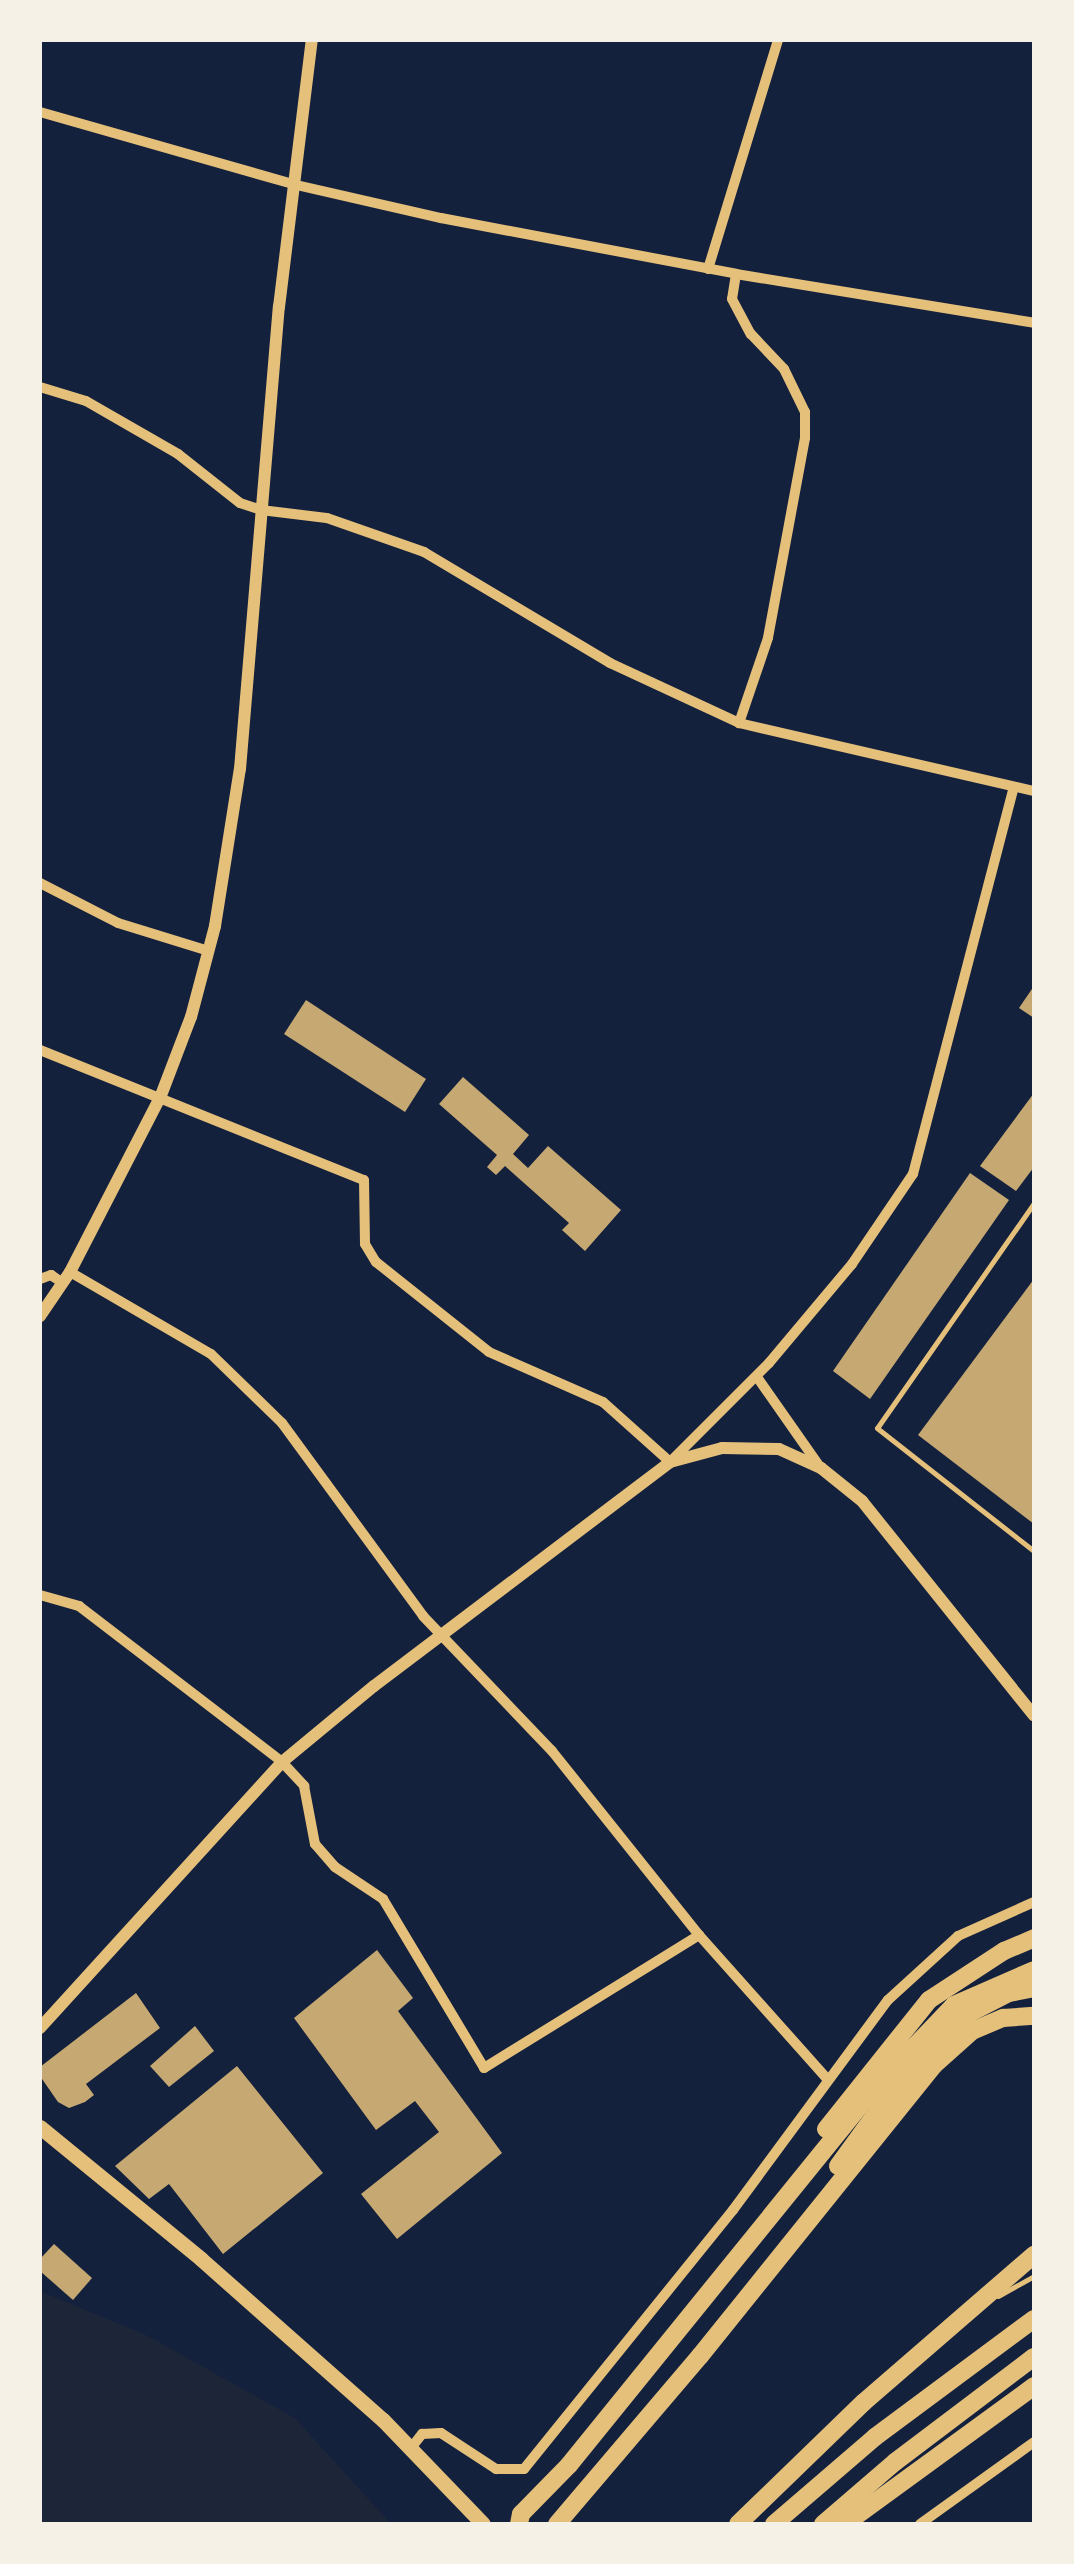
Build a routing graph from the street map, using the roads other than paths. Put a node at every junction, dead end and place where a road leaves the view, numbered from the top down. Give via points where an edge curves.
1 (312, 40) edge
2 (778, 40) edge
3 (40, 112) edge
4 (292, 184) junction
5 (708, 269) junction
6 (736, 274) junction
7 (1034, 323) edge
8 (40, 387) edge
9 (261, 510) junction
10 (739, 723) junction
11 (1014, 787) junction
12 (1034, 791) edge
13 (40, 882) edge
14 (208, 951) junction
15 (40, 1050) edge
16 (160, 1098) junction
17 (1034, 1203) edge
18 (67, 1277) junction
19 (40, 1279) edge
20 (40, 1316) edge
21 (757, 1377) junction
22 (670, 1462) junction
23 (821, 1468) junction
24 (1034, 1551) edge
25 (40, 1595) edge
26 (441, 1634) junction
27 (1032, 1709) edge
28 (282, 1762) junction
29 (1034, 1902) edge
30 (699, 1935) junction
31 (1034, 1938) edge
32 (1034, 1970) edge
33 (1034, 1988) edge
34 (1034, 2016) edge
35 (40, 2028) edge
36 (828, 2080) junction
37 (40, 2127) edge
38 (1034, 2255) edge
39 (1034, 2276) edge
40 (973, 2309) junction
41 (1034, 2319) edge
42 (674, 2334) junction
43 (700, 2356) junction
44 (1034, 2357) edge
45 (1034, 2386) edge
46 (1034, 2442) edge
47 (410, 2448) junction
48 (483, 2524) edge
49 (519, 2524) edge
50 (557, 2524) edge
51 (738, 2524) edge
52 (774, 2524) edge
53 (823, 2524) edge
54 (845, 2524) edge
55 (920, 2524) edge

1 - 4 street
2 - 5 street
3 - 4 street
4 - 5 street
4 - 9 street
5 - 6 street
6 - 7 street
6 - 10 street via 732,299 751,334 784,368 805,412 768,638
8 - 9 street via 86,401
9 - 10 street via 327,518 424,552 610,664
9 - 14 street via 240,769
10 - 11 street
11 - 12 street
11 - 21 street via 913,1174 852,1264
13 - 14 street via 118,923
14 - 16 street
15 - 16 street
16 - 18 street
16 - 22 street via 364,1180 365,1244 376,1262 488,1352 603,1402
17 - 24 lane via 878,1428
18 - 19 street
18 - 20 street
18 - 26 street via 194,1344 238,1376 282,1423
21 - 22 street
21 - 23 street
22 - 23 street via 722,1448 779,1450
22 - 26 street
23 - 27 street via 862,1501
25 - 28 street via 79,1606
26 - 28 street
26 - 30 street via 552,1752
28 - 30 street via 304,1786 315,1844 383,1899 484,2068
28 - 35 street
29 - 36 street via 958,1936 924,1964
30 - 36 street
31 - 42 highway via 930,2000
32 - 42 highway via 954,2005 871,2092
33 - 43 highway via 962,2017 910,2067
34 - 43 highway via 1003,2018 972,2031 934,2065
36 - 47 street via 733,2210 524,2468 496,2469 441,2433 422,2434
37 - 47 main road via 202,2259
38 - 40 highway
39 - 40 lane
40 - 51 highway
41 - 52 highway via 875,2437
42 - 49 highway
43 - 50 highway
44 - 53 highway
45 - 54 highway
46 - 55 street
47 - 48 main road

